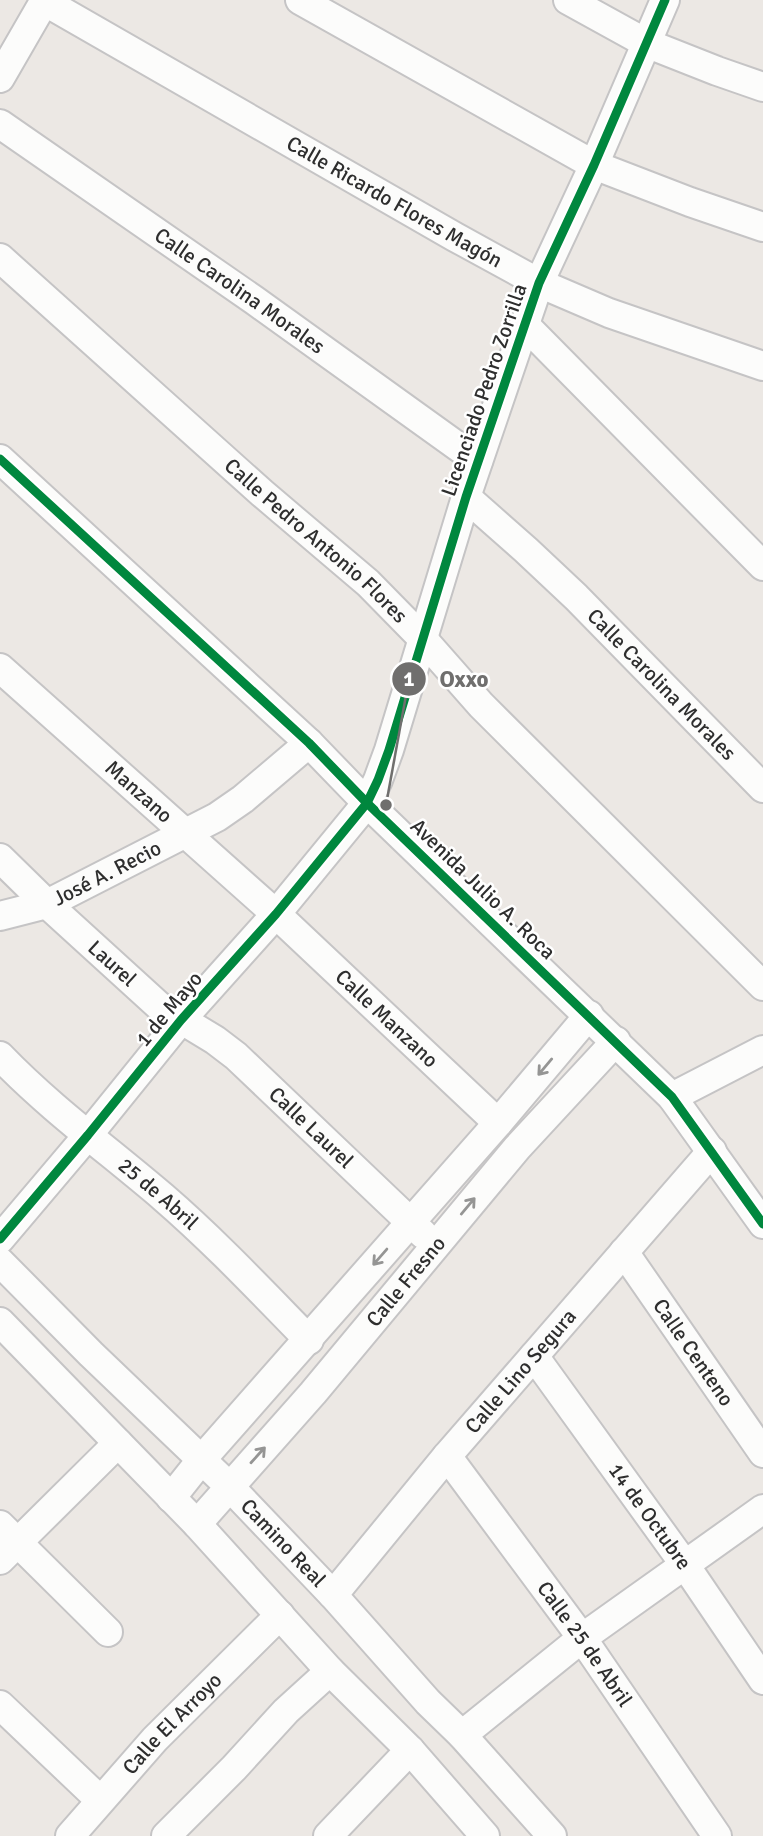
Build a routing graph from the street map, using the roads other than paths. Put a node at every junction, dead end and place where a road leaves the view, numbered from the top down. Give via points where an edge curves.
1 (300, 0) edge
2 (568, 0) edge
3 (665, 0) edge
4 (44, 1) edge
5 (646, 43) junction
6 (0, 78) edge
7 (763, 87) edge
8 (0, 124) edge
9 (594, 165) junction
10 (763, 227) edge
11 (0, 258) edge
12 (539, 283) junction
13 (524, 324) junction
14 (763, 366) edge
15 (0, 459) edge
16 (478, 461) junction
17 (466, 496) junction
18 (763, 566) edge
19 (422, 638) junction
20 (0, 668) edge
21 (309, 743) junction
22 (763, 788) edge
23 (367, 803) junction
24 (186, 833) junction
25 (0, 858) edge
26 (47, 904) junction
27 (276, 914) junction
28 (0, 916) edge
29 (763, 986) edge
30 (589, 1015) junction
31 (181, 1020) junction
32 (616, 1041) junction
33 (763, 1050) edge
34 (0, 1056) edge
35 (672, 1097) junction
36 (498, 1123) junction
37 (88, 1135) junction
38 (712, 1151) junction
39 (410, 1223) junction
40 (763, 1224) edge
41 (0, 1240) edge
42 (436, 1245) junction
43 (624, 1252) junction
44 (0, 1262) edge
45 (0, 1322) edge
46 (309, 1340) junction
47 (534, 1356) junction
48 (118, 1443) junction
49 (763, 1453) edge
50 (447, 1457) junction
51 (202, 1459) junction
52 (230, 1487) junction
53 (171, 1498) junction
54 (763, 1509) edge
55 (197, 1524) junction
56 (6, 1542) edge
57 (685, 1565) junction
58 (333, 1595) junction
59 (280, 1615) junction
60 (108, 1632) dead end
61 (582, 1638) junction
62 (330, 1671) junction
63 (763, 1680) edge
64 (0, 1705) edge
65 (462, 1735) junction
66 (410, 1750) junction
67 (100, 1801) junction
68 (70, 1836) edge
69 (166, 1836) edge
70 (328, 1836) edge
71 (485, 1836) edge
72 (552, 1836) edge
73 (717, 1836) edge

1 - 9 street
2 - 5 street
3 - 5 street, Licenciado Pedro Zorrilla
4 - 6 street
4 - 12 street, Calle Ricardo Flores Magón
5 - 7 street
5 - 9 street, Licenciado Pedro Zorrilla
8 - 16 street, Calle Carolina Morales
9 - 10 street
9 - 12 street, Licenciado Pedro Zorrilla
11 - 19 street, Calle Pedro Antonio Flores via 368,583
12 - 13 street, Licenciado Pedro Zorrilla
12 - 14 street, Calle Ricardo Flores Magón via 609,313
13 - 16 street, Licenciado Pedro Zorrilla
13 - 18 street
15 - 21 street, Avenida Julio A. Roca
16 - 17 street, Licenciado Pedro Zorrilla
17 - 19 street, Licenciado Pedro Zorrilla
17 - 22 street, Calle Carolina Morales via 576,597
19 - 23 street, Licenciado Pedro Zorrilla via 389,750
19 - 29 street, Calle Pedro Antonio Flores via 481,705
20 - 24 street, Manzano
21 - 23 street, Avenida Julio A. Roca
21 - 24 street, José A. Recio via 243,799
23 - 27 street, 1 de Mayo
23 - 30 street, Avenida Julio A. Roca
24 - 26 street, José A. Recio
24 - 27 street, Manzano
25 - 26 street, Laurel
26 - 28 street, José A. Recio
26 - 31 street, Laurel via 159,1006
27 - 31 street, 1 de Mayo
27 - 36 street, Calle Manzano
30 - 32 street, Avenida Julio A. Roca
30 -> 36 street, Calle Fresno
31 - 37 street, 1 de Mayo
31 - 39 street, Calle Laurel via 236,1056
32 - 35 street, Avenida Julio A. Roca
42 -> 32 street, Calle Fresno
33 - 35 street
34 - 37 street, 25 de Abril
35 - 38 street, Avenida Julio A. Roca
36 - 39 street, Calle Fresno
37 - 41 street, 1 de Mayo
37 - 46 street, 25 de Abril via 200,1231
38 - 40 street, Avenida Julio A. Roca
38 - 43 street, Calle Lino Segura
39 - 42 street, Calle Laurel
39 -> 46 street, Calle Fresno
52 -> 42 street, Calle Fresno
43 - 47 street, Calle Lino Segura
43 - 49 street, Calle Centeno
44 - 51 street, Camino Real
45 - 48 street
46 - 51 street, Calle Fresno
47 - 50 street, Calle Lino Segura
47 - 57 street, 14 de Octubre
48 - 53 street
48 - 56 street
50 - 58 street, Calle Lino Segura
50 - 61 street, Calle 25 de Abril
51 - 52 street, Camino Real
51 - 53 street, Calle Fresno
52 - 55 street, Calle Fresno
52 - 58 street, Camino Real
53 - 55 street
54 - 57 street
55 - 59 street
56 - 60 street
57 - 61 street
57 - 63 street, 14 de Octubre
58 - 65 street, Camino Real
59 - 62 street
59 - 67 street, Calle El Arroyo via 155,1739
61 - 65 street
61 - 73 street, Calle 25 de Abril
62 - 66 street
62 - 69 street
64 - 67 street
65 - 72 street, Camino Real
66 - 70 street
66 - 71 street
67 - 68 street, Calle El Arroyo

